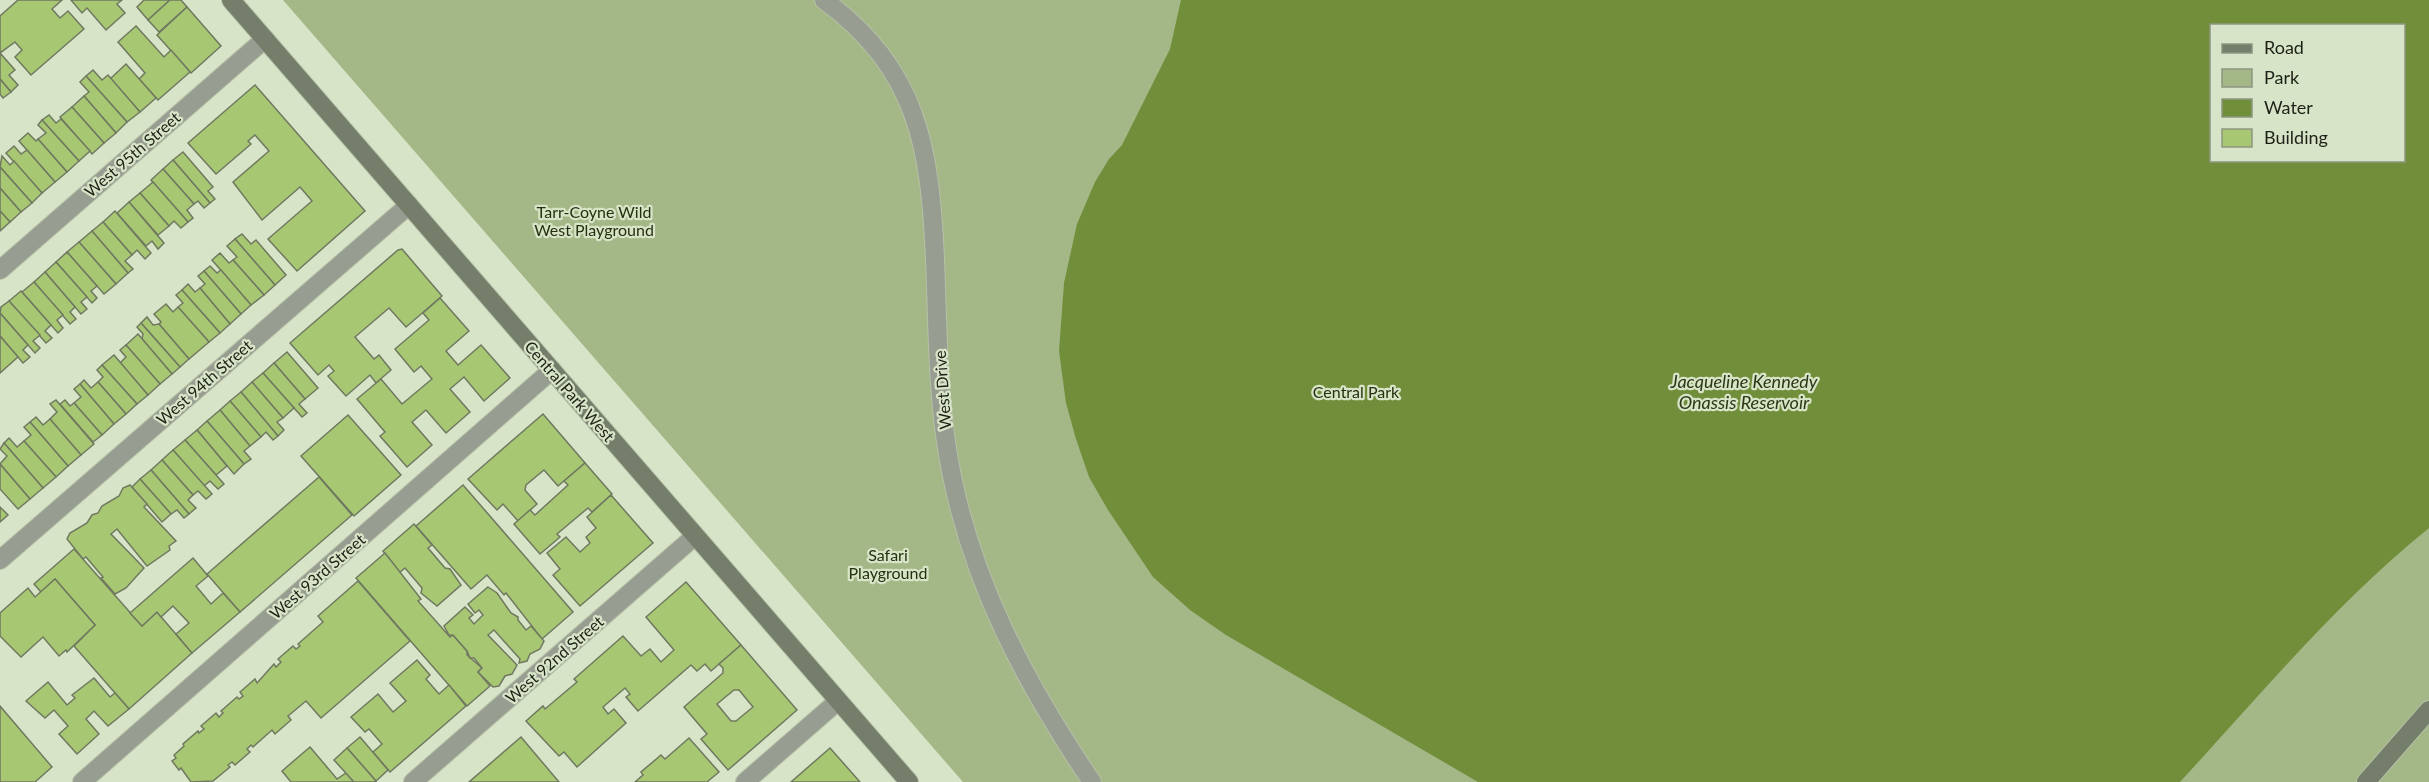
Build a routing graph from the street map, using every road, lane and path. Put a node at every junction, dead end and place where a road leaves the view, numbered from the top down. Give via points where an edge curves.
1 (231, 0) edge
2 (824, 0) edge
3 (265, 39) junction
4 (409, 205) junction
5 (0, 270) edge
6 (552, 370) junction
7 (695, 536) junction
8 (0, 560) edge
9 (838, 701) junction
10 (2429, 710) edge
11 (82, 782) edge
12 (413, 782) edge
13 (745, 782) edge
14 (909, 782) edge
15 (1092, 782) edge
16 (2366, 782) edge

1 - 3 main road, Central Park West
2 - 15 street, West Drive via 875,48 900,84 917,124 931,181 943,419 958,503 975,562 1011,646 1033,689
3 - 4 main road, Central Park West
3 - 5 street, West 95th Street
4 - 6 main road, Central Park West
4 - 8 street, West 94th Street
6 - 7 main road, Central Park West
6 - 11 street, West 93rd Street
7 - 9 main road, Central Park West
7 - 12 street, West 92nd Street
9 - 13 street
9 - 14 main road, Central Park West
10 - 16 main road

